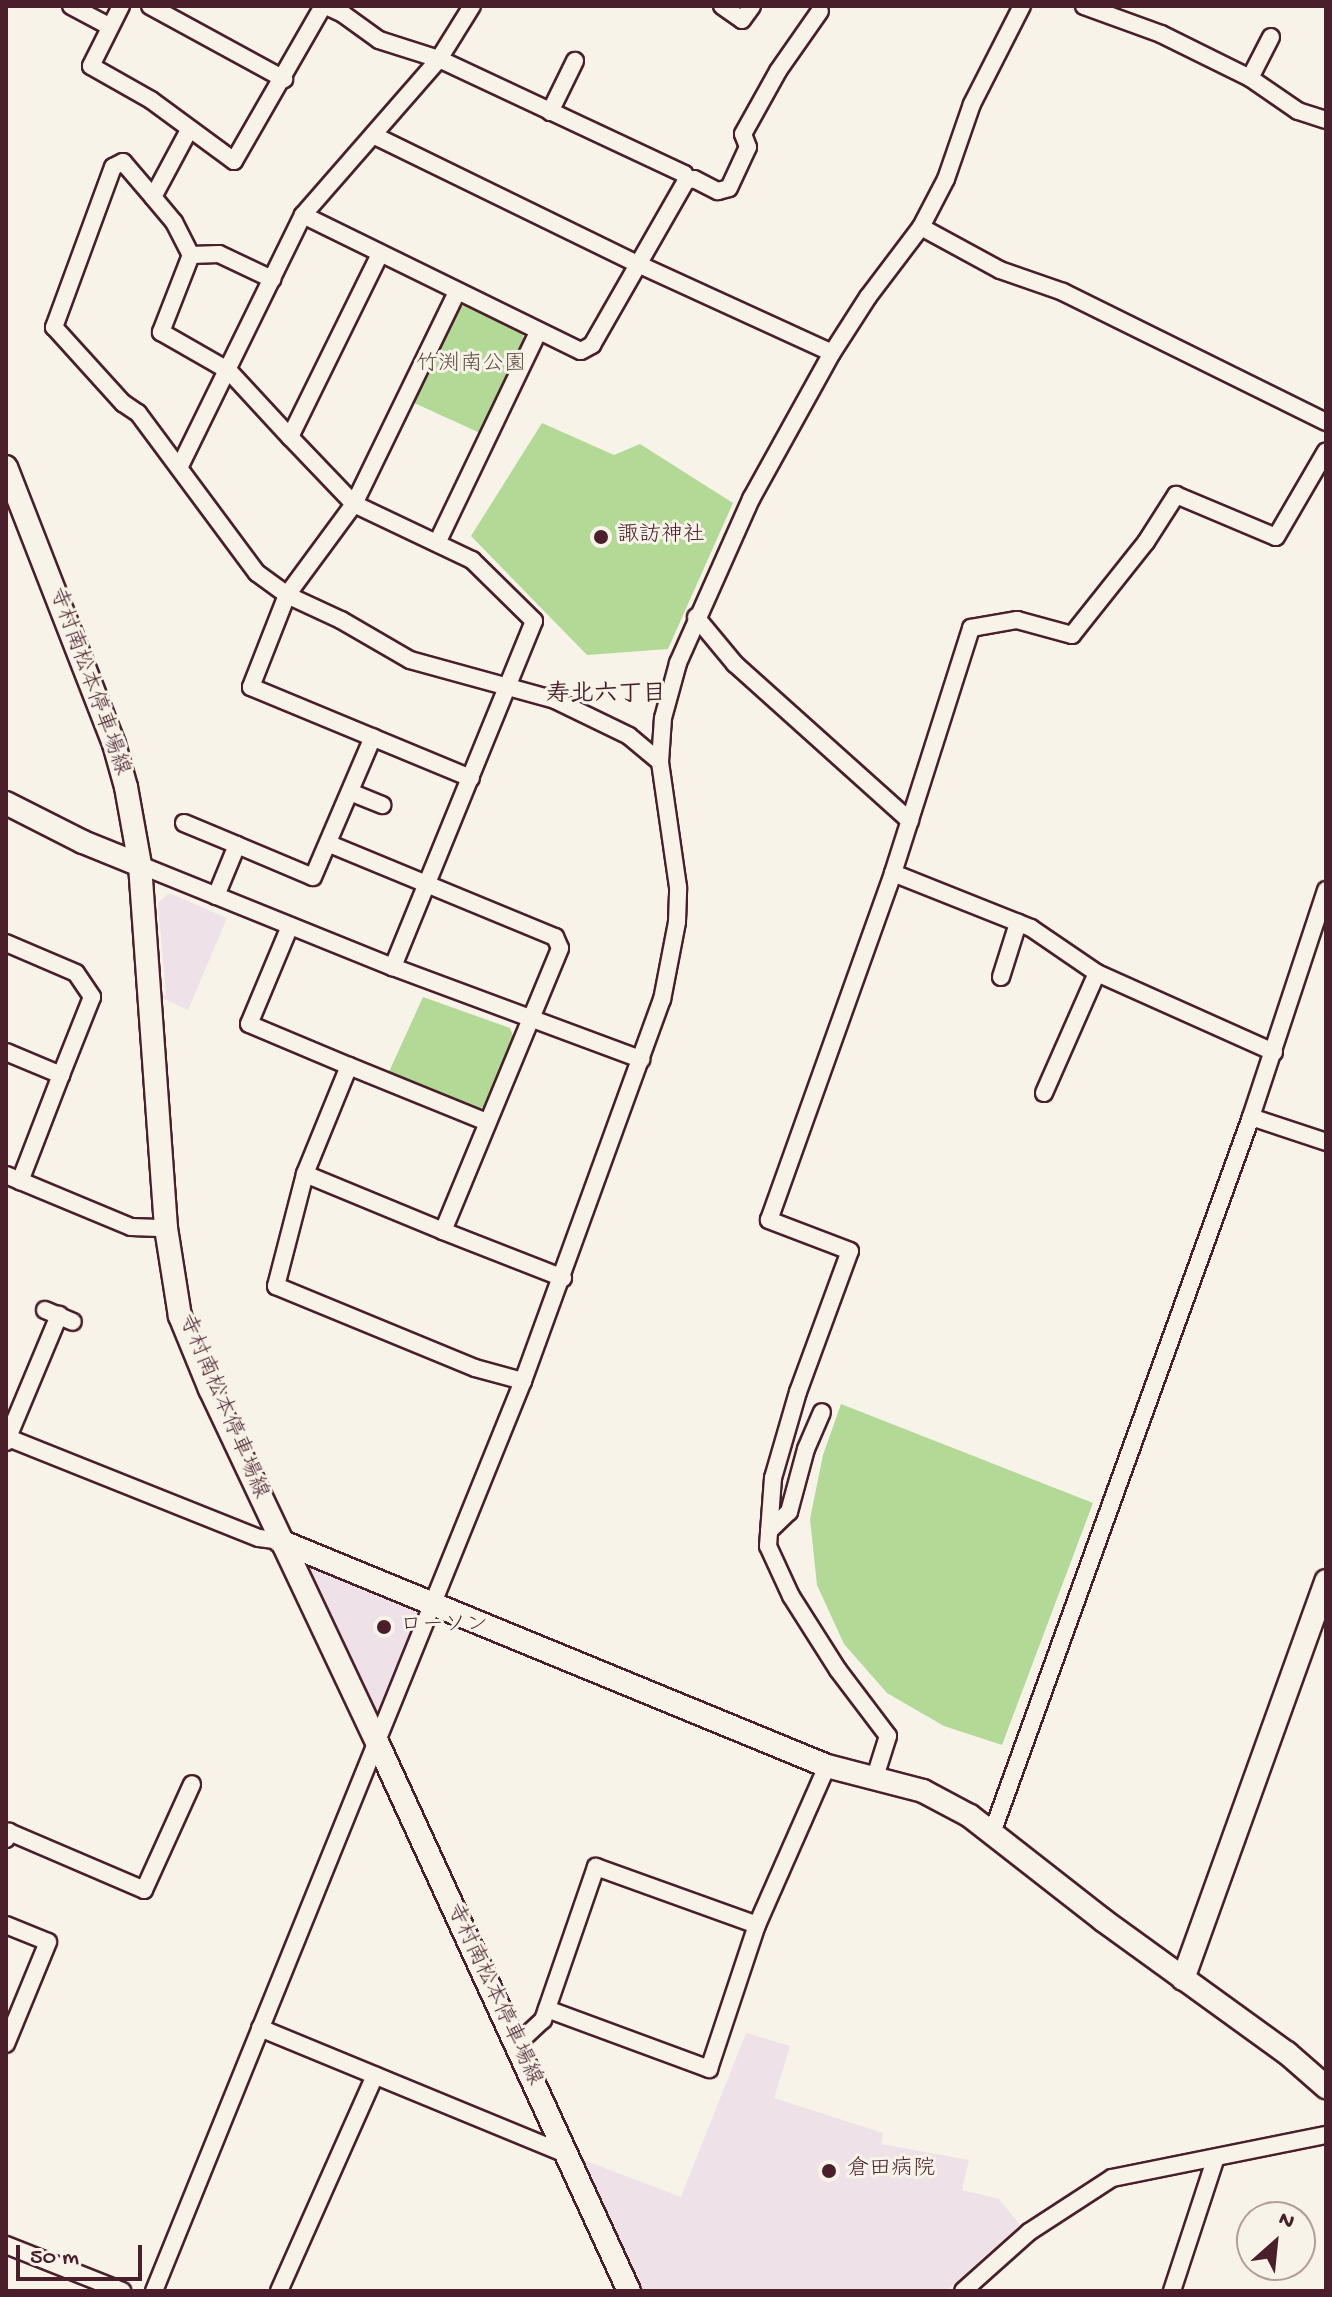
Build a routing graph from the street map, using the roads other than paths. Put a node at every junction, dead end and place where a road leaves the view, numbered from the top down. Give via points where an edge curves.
1 (71, 6) edge
2 (121, 6) edge
3 (150, 6) edge
4 (324, 6) edge
5 (472, 6) edge
6 (722, 6) edge
7 (752, 6) edge
8 (1022, 6) edge
9 (1084, 6) edge
10 (346, 10) edge
11 (820, 11) dead end
12 (109, 26) junction
13 (1271, 37) dead end
14 (439, 59) junction
15 (575, 61) dead end
16 (1250, 78) junction
17 (284, 79) junction
18 (550, 112) junction
19 (1326, 120) edge
20 (189, 130) junction
21 (373, 135) junction
22 (686, 181) junction
23 (153, 197) junction
24 (303, 215) junction
25 (921, 227) junction
26 (380, 254) junction
27 (191, 255) junction
28 (638, 264) junction
29 (272, 279) junction
30 (457, 292) junction
31 (538, 332) junction
32 (832, 353) junction
33 (229, 371) junction
34 (1326, 422) edge
35 (290, 437) junction
36 (1326, 451) edge
37 (180, 466) junction
38 (6, 467) edge
39 (354, 504) junction
40 (437, 543) junction
41 (287, 595) junction
42 (696, 617) junction
43 (508, 686) junction
44 (373, 737) junction
45 (660, 762) junction
46 (471, 778) junction
47 (350, 792) junction
48 (6, 803) edge
49 (383, 805) dead end
50 (910, 821) junction
51 (184, 823) dead end
52 (329, 844) junction
53 (237, 845) junction
54 (140, 865) junction
55 (893, 873) junction
56 (428, 884) junction
57 (1326, 890) edge
58 (216, 896) junction
59 (1018, 923) junction
60 (290, 926) junction
61 (6, 943) edge
62 (393, 967) junction
63 (1097, 973) junction
64 (1001, 977) dead end
65 (530, 1018) junction
66 (6, 1052) edge
67 (1274, 1052) junction
68 (641, 1059) junction
69 (349, 1066) junction
70 (61, 1075) junction
71 (1044, 1093) dead end
72 (1251, 1117) junction
73 (487, 1122) junction
74 (1326, 1142) edge
75 (305, 1174) junction
76 (13, 1178) edge
77 (166, 1228) junction
78 (443, 1231) junction
79 (563, 1278) junction
80 (59, 1316) dead end
81 (523, 1381) junction
82 (822, 1412) dead end
83 (7, 1438) edge
84 (769, 1531) junction
85 (280, 1541) junction
86 (1326, 1581) edge
87 (434, 1607) junction
88 (378, 1744) junction
89 (827, 1766) junction
90 (875, 1777) junction
91 (192, 1784) dead end
92 (992, 1833) junction
93 (6, 1839) edge
94 (6, 1925) edge
95 (757, 1925) junction
96 (1183, 1979) junction
97 (547, 2009) junction
98 (260, 2028) junction
99 (6, 2044) edge
100 (516, 2045) junction
101 (375, 2075) junction
102 (1326, 2087) edge
103 (1326, 2135) edge
104 (566, 2154) junction
105 (1215, 2160) junction
106 (6, 2245) edge
107 (122, 2291) edge
108 (154, 2291) edge
109 (279, 2291) edge
110 (629, 2291) edge
111 (963, 2291) edge
112 (1172, 2291) edge

1 - 12 street
2 - 12 street
3 - 17 street
4 - 10 street
4 - 17 street
5 - 14 street
6 - 7 street via 742,20
8 - 25 street via 972,104 946,179
9 - 16 street via 1161,34
10 - 14 street via 379,40
11 - 22 street via 743,134 748,147 729,188 718,191 694,179
12 - 20 street via 91,66 151,100
13 - 16 street
14 - 18 street
14 - 21 street
15 - 18 street
16 - 19 street via 1298,111
17 - 20 street via 234,161
18 - 22 street via 684,174
20 - 23 street
21 - 24 street
21 - 28 street
22 - 28 street
23 - 27 street
23 - 37 street via 123,162 113,167 54,327 138,413
24 - 26 street
24 - 29 street
25 - 32 street
25 - 34 street via 1000,270 1063,292
26 - 30 street
26 - 35 street
27 - 29 street via 219,254
27 - 33 street via 161,332
28 - 31 street via 592,345 581,351
28 - 32 street
29 - 33 street
30 - 31 street
30 - 39 street
31 - 40 street
32 - 42 street via 751,499
33 - 35 street
33 - 37 street
35 - 39 street
36 - 50 street via 1276,537 1176,495 1072,635 1017,620 971,628
37 - 41 street via 257,573
38 - 54 main road, 寺村南松本停車場線 via 114,744
39 - 40 street
39 - 41 street
40 - 43 street via 472,560 534,621
41 - 43 street via 410,660
41 - 44 street via 251,687
42 - 45 street via 663,718
42 - 50 street via 735,664
43 - 45 street via 555,700 629,736
43 - 46 street
44 - 46 street
44 - 47 street
45 - 68 street via 678,887 677,922 662,1000
46 - 56 street
47 - 49 street
47 - 52 street
48 - 54 main road
50 - 55 street
51 - 53 street
52 - 53 street via 313,877
52 - 56 street
53 - 58 street
54 - 58 street
54 - 77 main road, 寺村南松本停車場線
55 - 59 street
55 - 84 street via 769,1220 850,1251 773,1478
56 - 62 street
56 - 65 street via 555,937 560,948
57 - 67 street
58 - 60 street
59 - 63 street
59 - 64 street
60 - 62 street
60 - 69 street via 249,1024
61 - 70 street via 76,973 92,997
62 - 65 street
63 - 67 street
63 - 71 street
65 - 68 street
65 - 73 street
66 - 70 street
67 - 72 street
68 - 79 street
69 - 73 street
69 - 75 street
70 - 76 street
72 - 74 street
72 - 92 street
73 - 78 street
75 - 78 street
75 - 81 street via 276,1286 475,1368
76 - 77 street via 131,1227
77 - 85 main road, 寺村南松本停車場線 via 180,1316
78 - 79 street
79 - 81 street
80 - 83 street
81 - 87 street
82 - 84 street via 789,1512
83 - 85 street via 259,1538
84 - 90 street via 768,1546 791,1596 888,1736
85 - 87 main road
85 - 88 main road, 寺村南松本停車場線
86 - 96 main road
87 - 88 street
87 - 89 main road
88 - 98 street
88 - 100 main road, 寺村南松本停車場線
89 - 90 main road
89 - 95 street
90 - 92 main road via 923,1791
91 - 93 street via 144,1890 9,1832
92 - 96 main road
94 - 99 street via 48,1942
95 - 97 street via 596,1867
95 - 97 street via 709,2069
96 - 102 main road
97 - 100 street via 543,2020
98 - 101 street
98 - 108 street
100 - 104 main road, 寺村南松本停車場線
101 - 104 street
101 - 109 street
103 - 105 street
104 - 110 main road, 寺村南松本停車場線
105 - 111 street via 1112,2178 1029,2232
105 - 112 street
106 - 107 street

